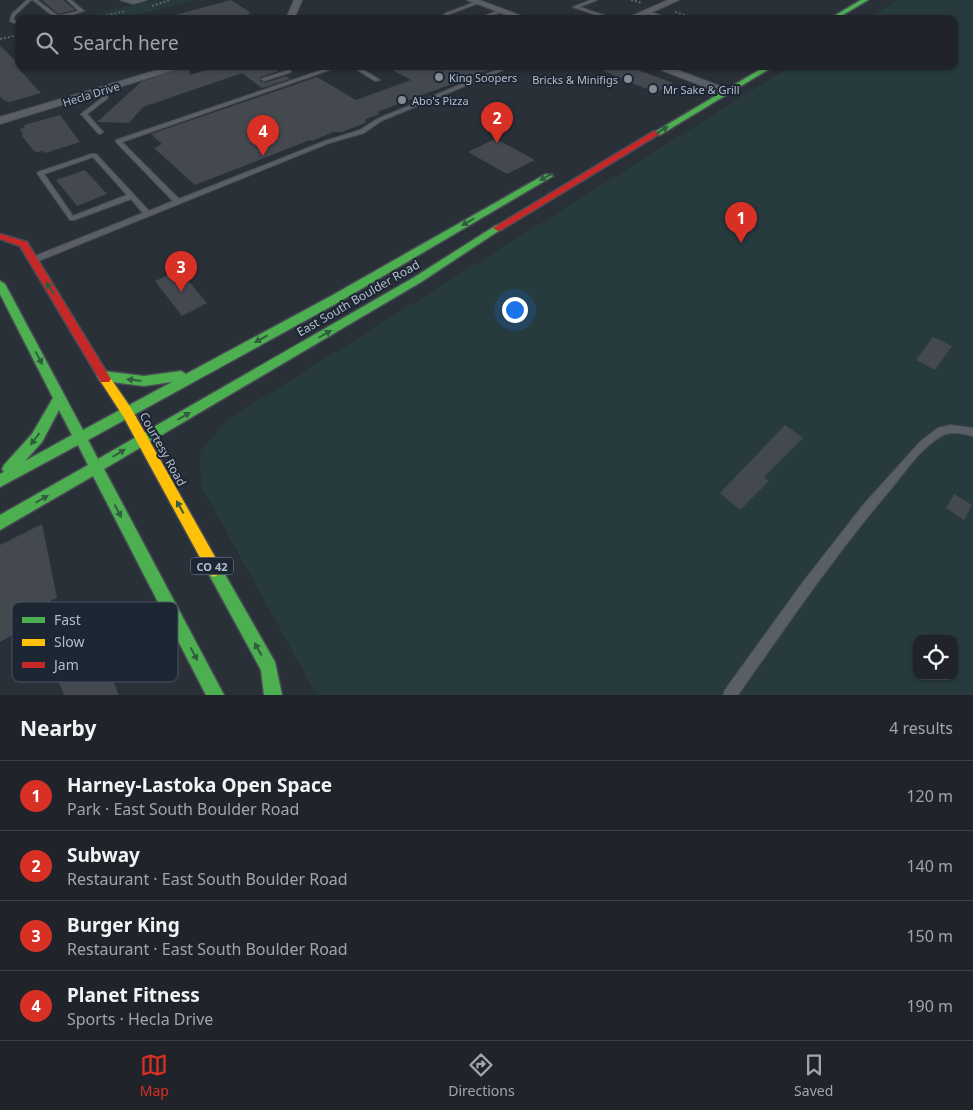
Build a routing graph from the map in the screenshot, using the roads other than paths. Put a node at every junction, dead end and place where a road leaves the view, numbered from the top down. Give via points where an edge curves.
1 (29, 0) edge
2 (35, 0) edge
3 (43, 0) edge
4 (69, 0) edge
5 (124, 0) edge
6 (143, 0) edge
7 (298, 0) edge
8 (595, 0) edge
9 (675, 0) edge
10 (865, 0) edge
11 (475, 1) edge
12 (878, 4) dead end
13 (502, 10) junction
14 (646, 12) junction
15 (446, 14) dead end
16 (53, 15) edge
17 (68, 15) edge
18 (293, 15) edge
19 (489, 15) edge
20 (515, 15) edge
21 (600, 15) edge
22 (639, 15) edge
23 (656, 15) edge
24 (839, 15) edge
25 (859, 15) edge
26 (15, 22) edge
27 (168, 70) edge
28 (327, 70) edge
29 (361, 70) edge
30 (501, 70) edge
31 (667, 70) edge
32 (764, 70) edge
33 (289, 71) joint
34 (295, 75) dead end
35 (725, 78) dead end
36 (264, 79) dead end
37 (377, 80) dead end
38 (711, 86) junction
39 (101, 90) junction
40 (727, 92) junction
41 (697, 94) dead end
42 (0, 121) edge
43 (100, 132) dead end
44 (562, 168) dead end
45 (132, 196) junction
46 (178, 202) junction
47 (148, 214) junction
48 (1, 236) edge
49 (9, 251) dead end
50 (33, 260) junction
51 (19, 262) dead end
52 (0, 284) edge
53 (200, 373) junction
54 (103, 376) junction
55 (60, 398) junction
56 (127, 412) junction
57 (973, 432) edge
58 (82, 438) junction
59 (142, 440) junction
60 (96, 467) junction
61 (0, 481) edge
62 (0, 523) edge
63 (166, 602) edge
64 (178, 624) edge
65 (215, 695) edge
66 (273, 695) edge
67 (730, 695) edge

1 - 2 lane
1 - 26 lane via 13,15 11,20
2 - 3 lane
2 - 16 lane
4 - 17 lane via 82,11
5 - 6 street
7 - 18 street
8 - 21 lane via 575,7
9 - 14 street
10 - 24 main road
11 - 13 street
11 - 15 lane
12 - 25 main road
13 - 19 lane
13 - 20 street
14 - 22 street
14 - 23 lane
27 - 39 street, Hecla Drive
28 - 46 lane via 118,141
29 - 37 lane
30 - 46 lane via 379,120 374,126
31 - 38 street
32 - 40 main road, East South Boulder Road
33 - 34 lane
33 - 36 lane
35 - 38 main road
38 - 40 street
38 - 41 main road
39 - 42 street, Hecla Drive
39 - 43 lane via 105,98 84,114
59 -> 40 main road, East South Boulder Road via 417,280 528,209
44 -> 53 main road, East South Boulder Road
45 - 45 lane via 72,219 40,173 94,155
45 - 47 lane
46 - 47 lane
47 - 50 lane
48 - 49 main road
48 - 50 main road, Courtesy Road / CO 42 via 24,244
50 - 51 main road
54 -> 50 main road, Courtesy Road / CO 42
52 -> 55 main road
53 -> 54 main road via 144,381
53 - 56 main road, East South Boulder Road
54 - 56 main road, Courtesy Road / CO 42
55 - 58 main road
55 -> 61 main road via 37,438
56 - 58 main road, East South Boulder Road
56 - 59 main road, Courtesy Road / CO 42
57 - 67 lane via 952,428 937,434 897,474 799,597
58 - 60 main road
58 - 61 main road, East South Boulder Road
60 -> 59 main road, East South Boulder Road
66 -> 59 main road, Courtesy Road / CO 42 via 269,668
62 -> 60 main road, East South Boulder Road
60 -> 63 main road
64 -> 65 main road

